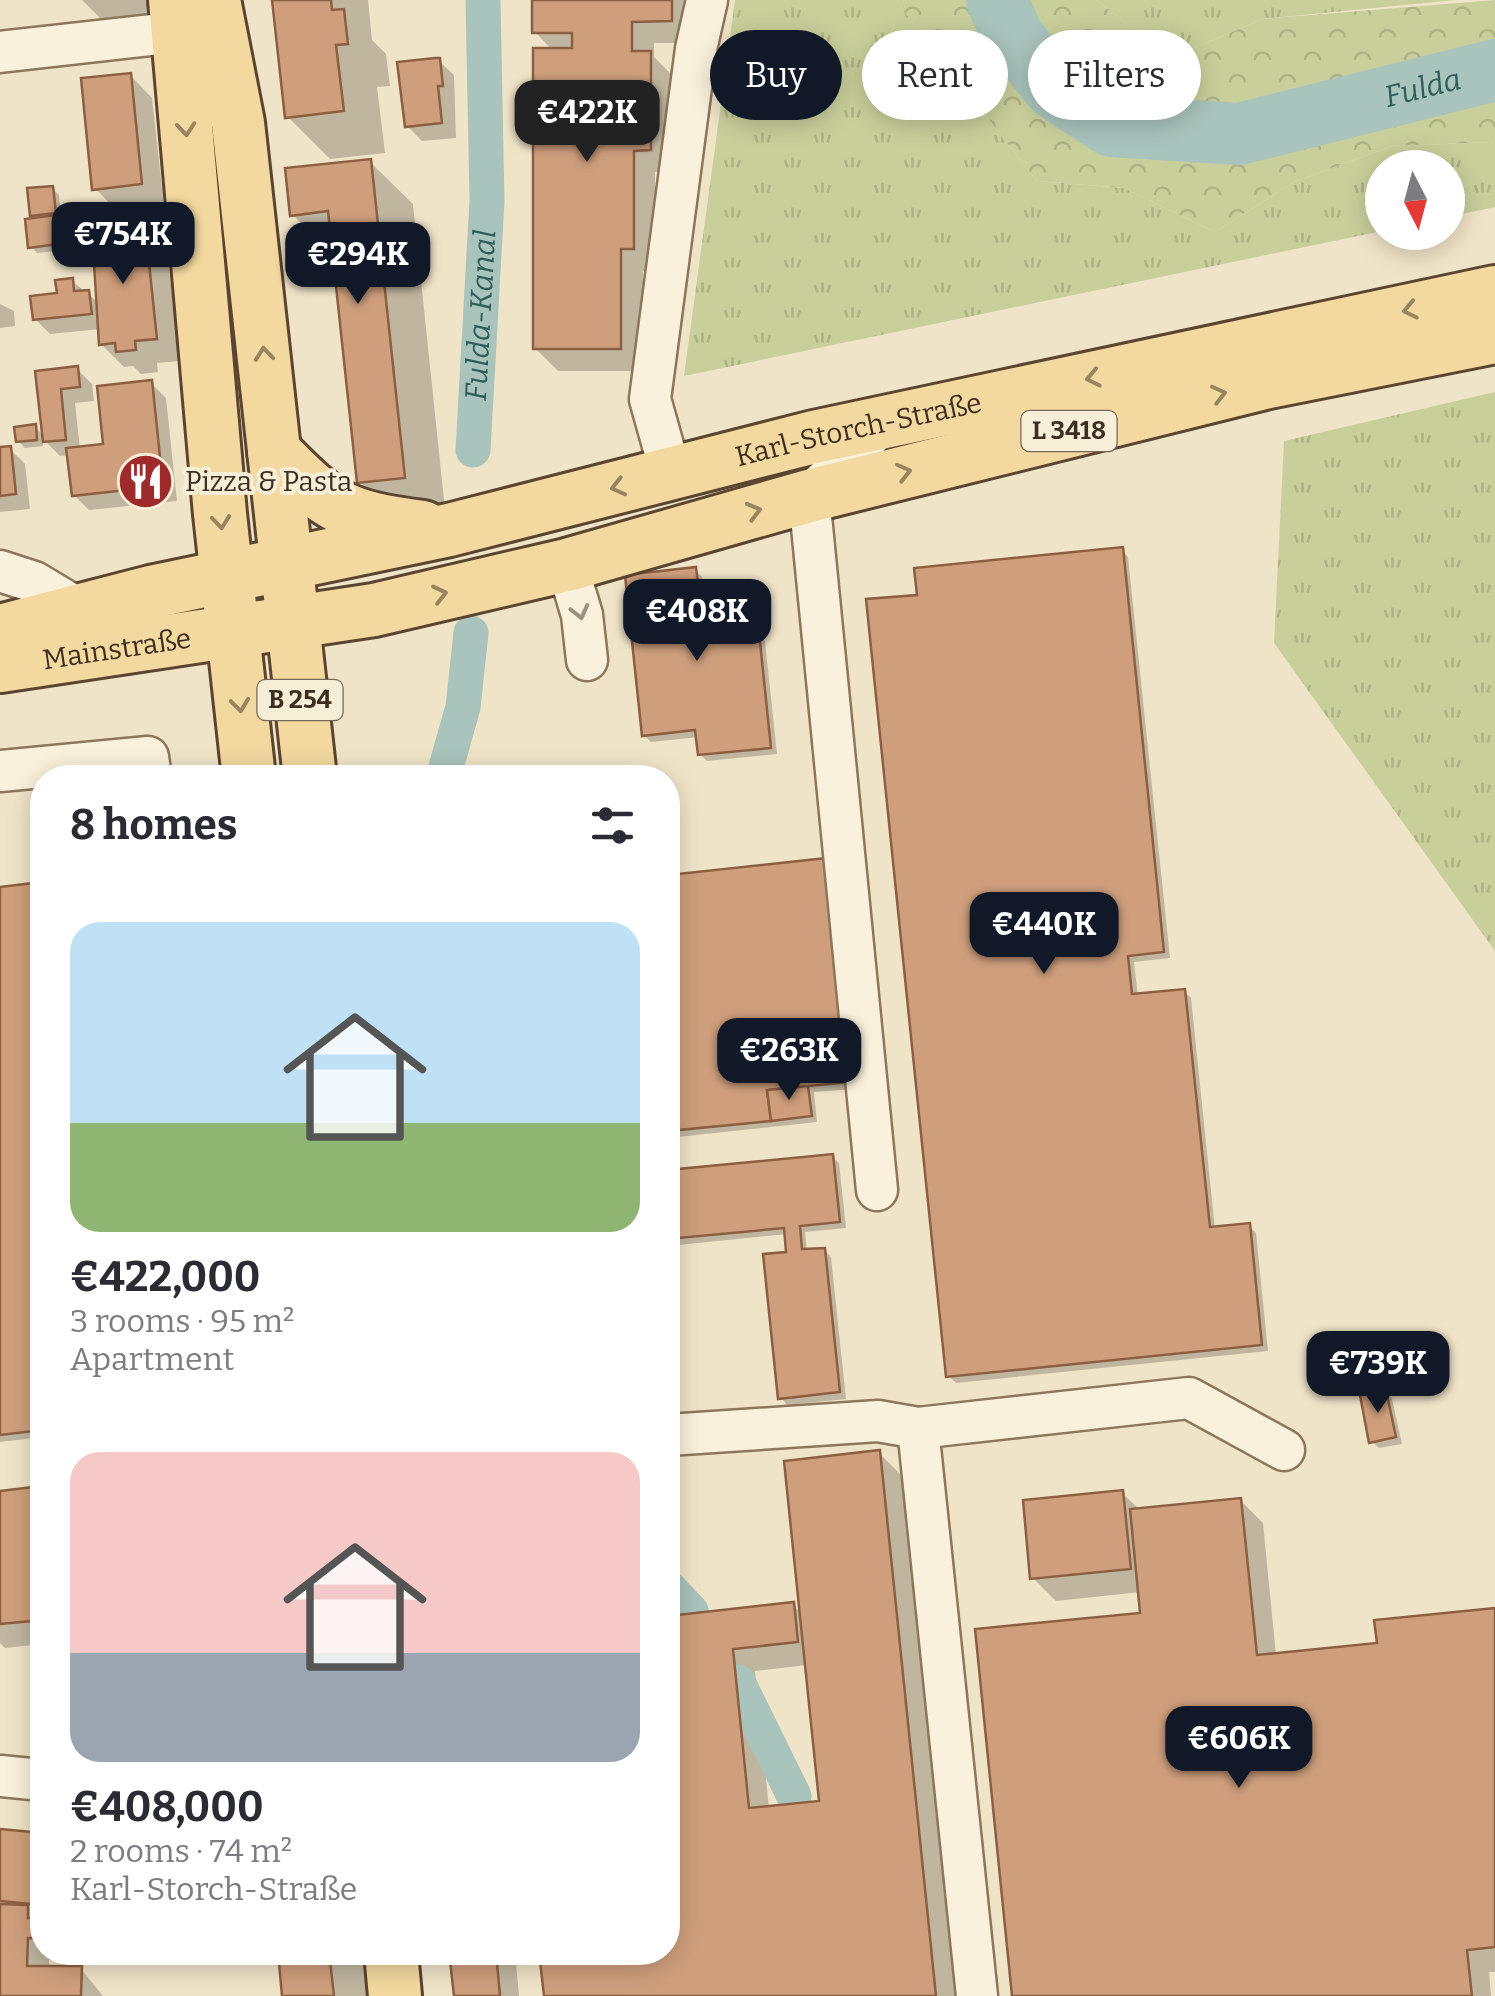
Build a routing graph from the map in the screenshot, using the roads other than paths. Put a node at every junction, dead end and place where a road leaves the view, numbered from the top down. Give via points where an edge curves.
1 (707, 0) edge
2 (189, 11) edge
3 (0, 52) edge
4 (1495, 292) edge
5 (1495, 337) edge
6 (884, 422) junction
7 (274, 450) junction
8 (671, 474) junction
9 (809, 496) junction
10 (449, 530) junction
11 (567, 564) junction
12 (284, 566) junction
13 (0, 571) edge
14 (227, 577) junction
15 (79, 610) junction
16 (291, 623) junction
17 (0, 631) edge
18 (232, 632) junction
19 (587, 660) dead end
20 (0, 666) edge
21 (63, 765) edge
22 (149, 765) edge
23 (247, 765) edge
24 (308, 765) edge
25 (30, 768) edge
26 (0, 771) edge
27 (877, 1190) dead end
28 (918, 1428) junction
29 (680, 1433) edge
30 (1284, 1450) dead end
31 (0, 1776) edge
32 (30, 1779) edge
33 (392, 1965) edge
34 (396, 1996) edge
35 (977, 1996) edge

1 - 8 street via 650,399
2 - 3 street
7 -> 2 main road, B 254 via 238,124
2 -> 14 main road, B 254
4 -> 6 main road, Karl-Storch-Straße / L 3418
9 -> 5 main road, Karl-Storch-Straße / L 3418 via 1264,384
6 - 8 main road, Karl-Storch-Straße / L 3418
6 - 9 street
7 - 10 main road via 335,508 370,520
7 - 12 main road, B 254
8 -> 10 main road, Karl-Storch-Straße / L 3418
11 -> 9 main road, Karl-Storch-Straße / L 3418
9 - 27 street
10 - 12 main road, Karl-Storch-Straße / L 3418
16 -> 11 main road, Karl-Storch-Straße / L 3418
11 -> 19 street
12 - 14 main road, Mainstraße
12 - 16 main road, B 254
13 - 15 street, Mainstraße via 34,582
14 - 15 main road, Mainstraße
14 - 18 main road, B 254
15 - 17 main road, Mainstraße
16 - 18 main road, Mainstraße
16 - 24 main road, B 254
18 - 20 main road, Mainstraße
18 -> 23 main road, B 254
21 - 22 street via 148,757
25 - 26 street
28 - 29 street via 878,1421
28 - 30 street via 1189,1398
28 - 35 street
31 - 32 street
33 - 34 main road

